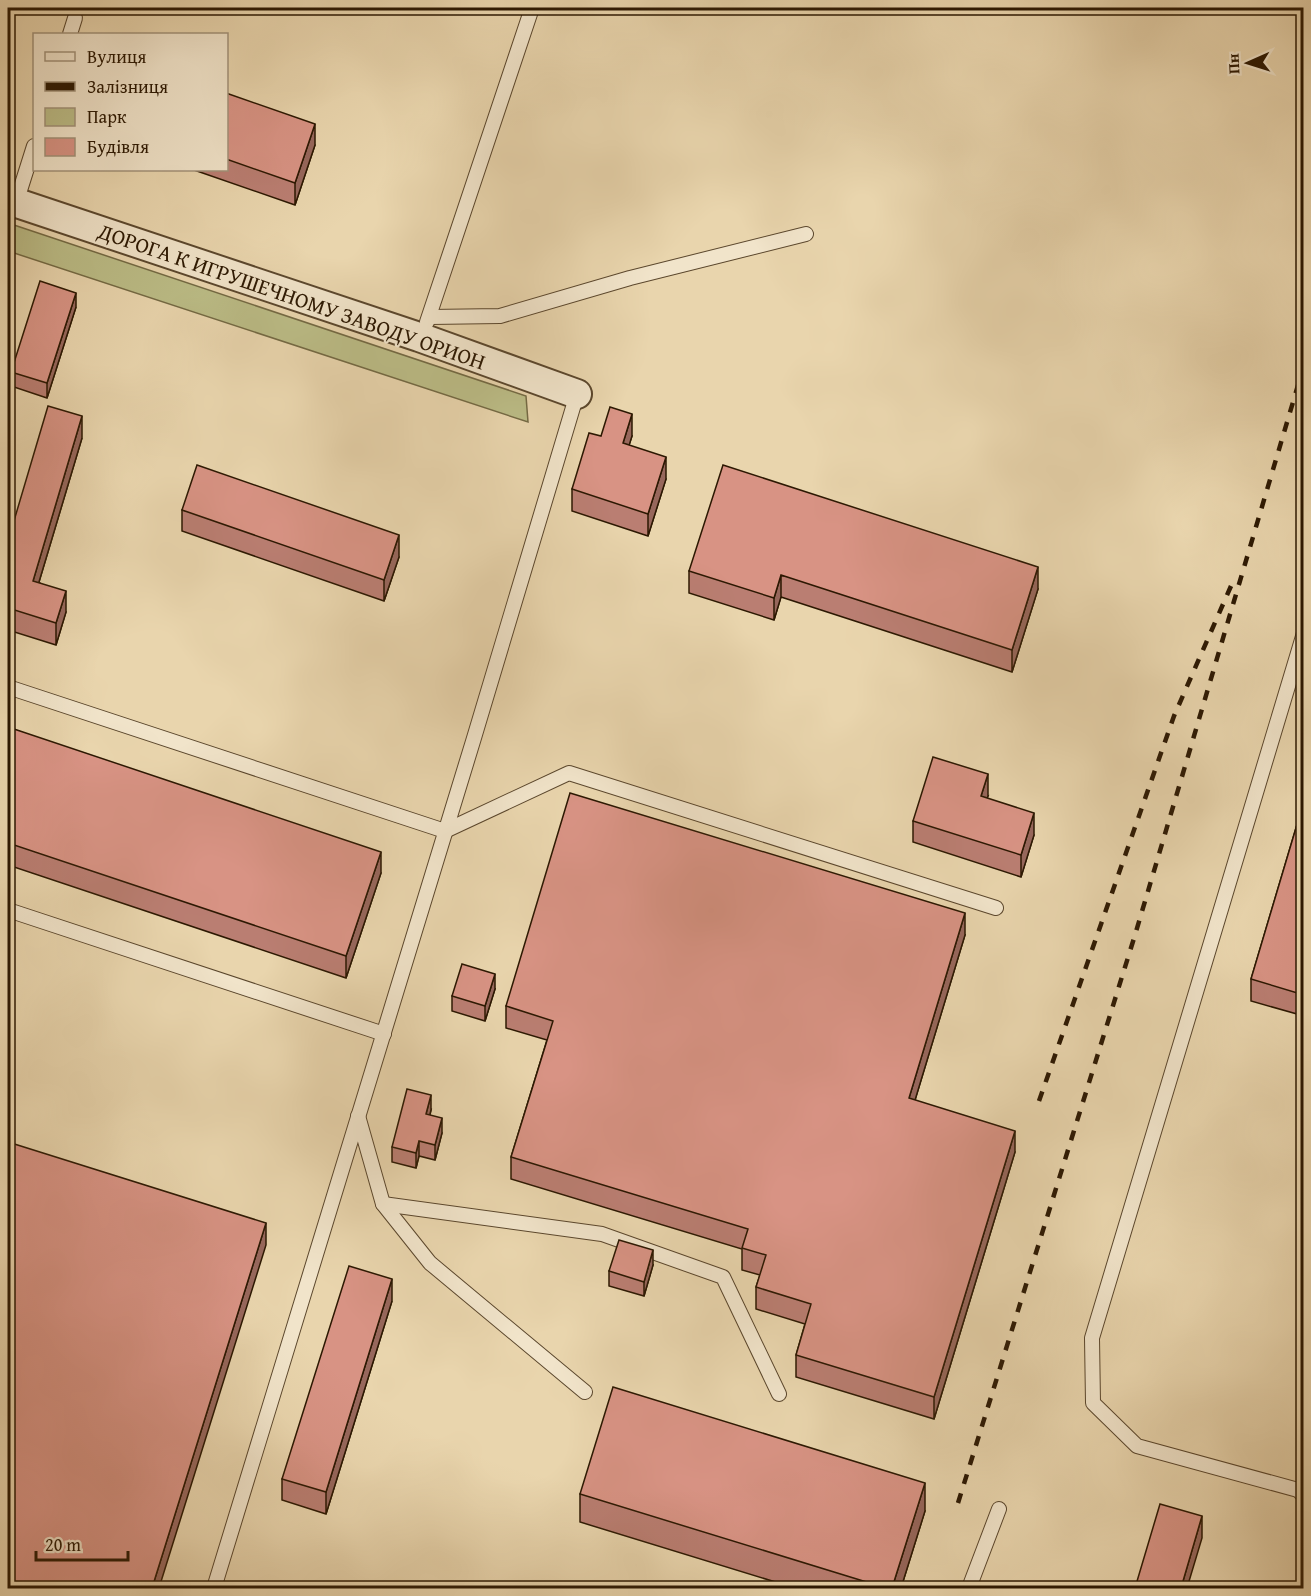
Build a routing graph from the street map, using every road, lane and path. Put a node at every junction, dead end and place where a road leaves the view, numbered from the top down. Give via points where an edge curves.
1 (532, 8) edge
2 (75, 18) dead end
3 (70, 33) edge
4 (33, 148) edge
5 (12, 201) edge
6 (806, 234) dead end
7 (424, 327) junction
8 (577, 394) joint
9 (1304, 633) edge
10 (8, 687) edge
11 (445, 831) junction
12 (996, 908) dead end
13 (8, 910) edge
14 (384, 1034) junction
15 (358, 1116) junction
16 (383, 1204) junction
17 (585, 1392) dead end
18 (779, 1394) dead end
19 (1304, 1496) edge
20 (999, 1509) dead end
21 (214, 1588) edge
22 (969, 1588) edge

1 - 7 lane
2 - 3 lane
4 - 5 lane
5 - 7 street, ДОРОГА К ИГРУШЕЧНОМУ ЗАВОДУ ОРИОН
6 - 7 lane via 630,278 500,316
7 - 8 street, ДОРОГА К ИГРУШЕЧНОМУ ЗАВОДУ ОРИОН
8 - 11 lane
9 - 19 lane via 1092,1338 1093,1403 1137,1446 1298,1490
10 - 11 lane
11 - 12 lane via 569,773
11 - 14 lane
13 - 14 lane
14 - 15 lane
15 - 16 lane
15 - 21 lane
16 - 17 lane via 430,1263
16 - 18 lane via 602,1234 723,1277
20 - 22 lane

